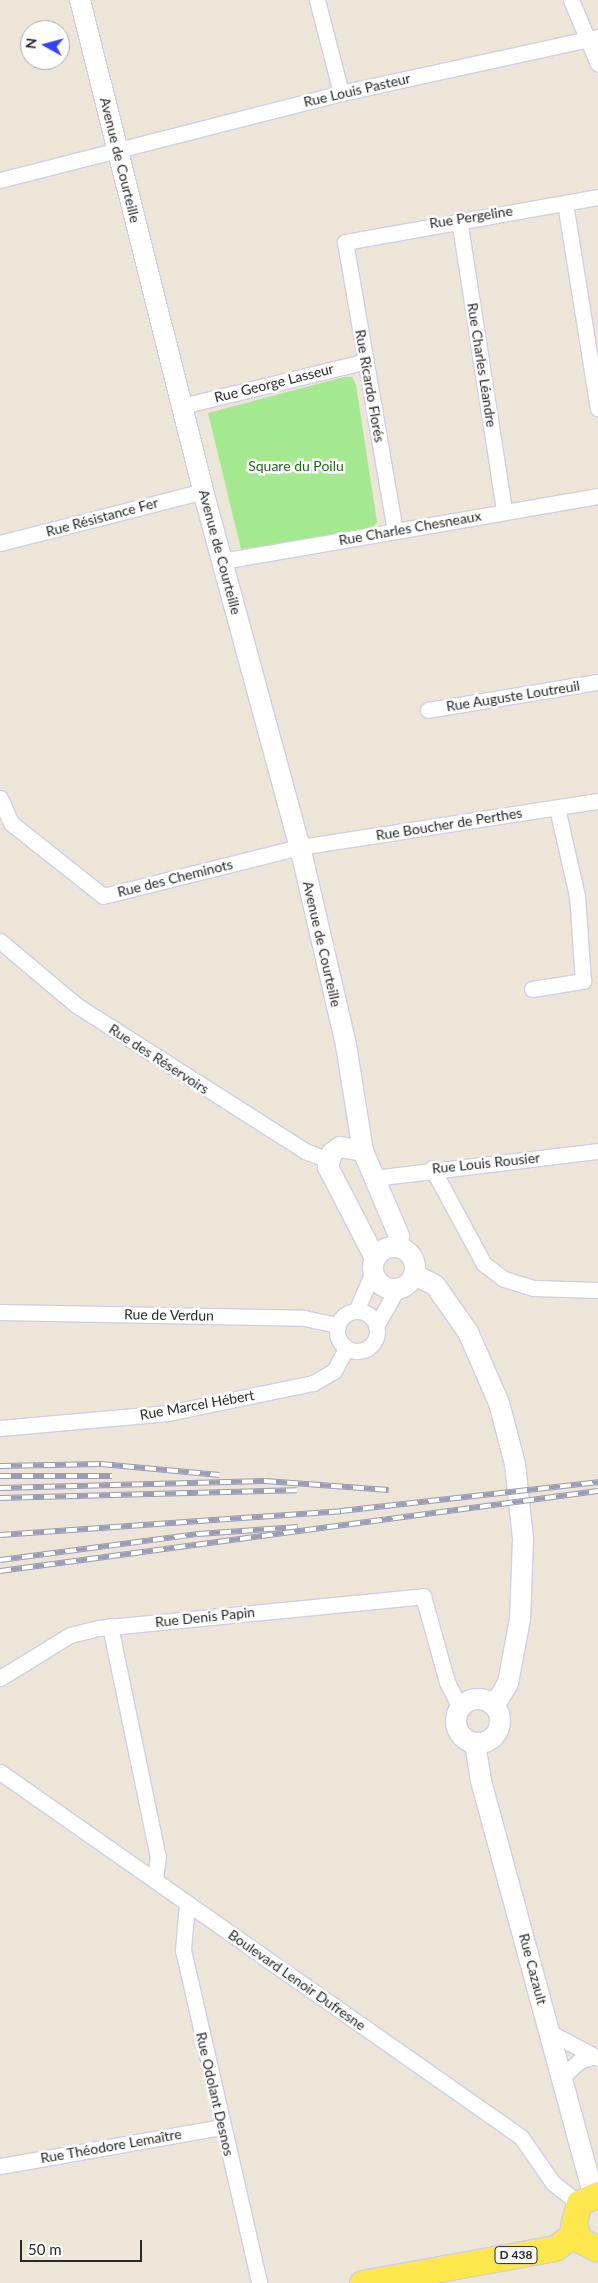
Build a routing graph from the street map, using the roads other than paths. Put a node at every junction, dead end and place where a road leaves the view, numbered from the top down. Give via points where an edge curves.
1 (80, 0) edge
2 (317, 0) edge
3 (571, 0) edge
4 (594, 38) edge
5 (598, 64) edge
6 (341, 93) junction
7 (117, 148) junction
8 (0, 180) edge
9 (598, 197) edge
10 (565, 202) junction
11 (459, 219) junction
12 (346, 242) joint
13 (366, 361) junction
14 (182, 406) junction
15 (598, 408) edge
16 (204, 491) junction
17 (598, 496) edge
18 (504, 511) junction
19 (394, 531) junction
20 (0, 544) edge
21 (222, 561) junction
22 (598, 682) edge
23 (428, 710) dead end
24 (0, 798) edge
25 (598, 801) edge
26 (557, 808) junction
27 (300, 847) junction
28 (0, 941) edge
29 (532, 989) dead end
30 (354, 1106) junction
31 (363, 1151) junction
32 (598, 1151) edge
33 (335, 1153) junction
34 (432, 1168) junction
35 (374, 1178) junction
36 (398, 1247) junction
37 (374, 1265) junction
38 (415, 1275) junction
39 (397, 1289) junction
40 (598, 1290) edge
41 (356, 1311) junction
42 (0, 1312) edge
43 (338, 1324) junction
44 (376, 1326) junction
45 (346, 1348) junction
46 (0, 1428) edge
47 (110, 1626) junction
48 (0, 1678) edge
49 (494, 1706) junction
50 (460, 1708) junction
51 (475, 1743) junction
52 (0, 1772) edge
53 (155, 1879) junction
54 (187, 1903) junction
55 (551, 2033) junction
56 (596, 2057) edge
57 (563, 2076) junction
58 (222, 2127) junction
59 (0, 2166) edge
60 (590, 2197) edge
61 (575, 2232) junction
62 (598, 2249) edge
63 (259, 2283) edge
64 (362, 2283) edge

1 - 7 street, Avenue de Courteille
2 - 6 street
3 - 4 street
4 - 5 street
4 - 6 street, Rue Louis Pasteur
6 - 7 street, Rue Louis Pasteur
7 - 8 street, Rue Louis Pasteur
7 - 14 street, Avenue de Courteille
9 - 10 street, Rue Pergeline
10 - 11 street, Rue Pergeline
10 - 15 street
11 - 12 street, Rue Pergeline
11 - 18 street, Rue Charles Léandre
12 - 13 street, Rue Ricardo Florés
13 - 14 street, Rue George Lasseur
13 - 19 street, Rue Ricardo Florés
14 - 16 street, Avenue de Courteille
16 - 20 street, Rue Résistance Fer
16 - 21 street, Avenue de Courteille
17 - 18 street, Rue Charles Chesneaux
18 - 19 street, Rue Charles Chesneaux
19 - 21 street, Rue Charles Chesneaux
21 - 27 street, Avenue de Courteille
22 - 23 street, Rue Auguste Loutreuil
24 - 27 street, Rue des Cheminots via 11,823 103,896
25 - 26 street, Rue Boucher de Perthes
26 - 27 street, Rue Boucher de Perthes
26 - 29 street via 577,896 583,981
27 - 30 street, Avenue de Courteille via 346,1045
28 - 33 street, Rue des Réservoirs via 76,1006 305,1151
30 - 31 street, Avenue de Courteille
30 - 33 street, Avenue de Courteille
31 - 33 street
31 - 35 street, Avenue de Courteille
32 - 34 street, Rue Louis Rousier
33 - 37 street via 330,1174
34 - 35 street, Rue Louis Rousier
34 - 40 street via 484,1264 504,1279 534,1288
35 - 36 street, Avenue de Courteille via 399,1236
36 - 37 street via 382,1250
36 - 38 street via 412,1255
37 - 39 street via 381,1285
37 - 41 street
38 - 39 street via 407,1285
38 - 49 street via 435,1285 468,1332 499,1403 515,1464 523,1539 520,1619 508,1683
39 - 44 street
41 - 43 street via 345,1315
41 - 44 street via 371,1316
42 - 43 street, Rue de Verdun via 304,1318
43 - 45 street via 338,1338
44 - 45 street via 370,1347 358,1352
45 - 46 street, Rue Marcel Hébert via 334,1371 313,1383 168,1413
47 - 48 street, Rue Denis Papin via 70,1635
47 - 50 street, Rue Denis Papin via 423,1596 447,1682
47 - 53 street via 158,1857
49 - 50 street via 480,1699
49 - 51 street via 500,1718 497,1731 488,1740
50 - 51 street via 456,1720 459,1733
51 - 55 street, Rue Cazault via 481,1782
52 - 53 street, Boulevard Lenoir Dufresne
53 - 54 street, Boulevard Lenoir Dufresne
54 - 58 street, Rue Odolant Desnos via 183,1950
54 - 60 street, Boulevard Lenoir Dufresne via 521,2137 553,2183
55 - 56 street
55 - 57 street, Rue Cazault
56 - 57 street via 579,2061
57 - 60 street, Rue Cazault
58 - 59 street, Rue Théodore Lemaître
58 - 63 street, Rue Odolant Desnos
60 - 61 main road via 573,2217
61 - 62 main road via 588,2246
61 - 64 main road, D 438 via 555,2248

